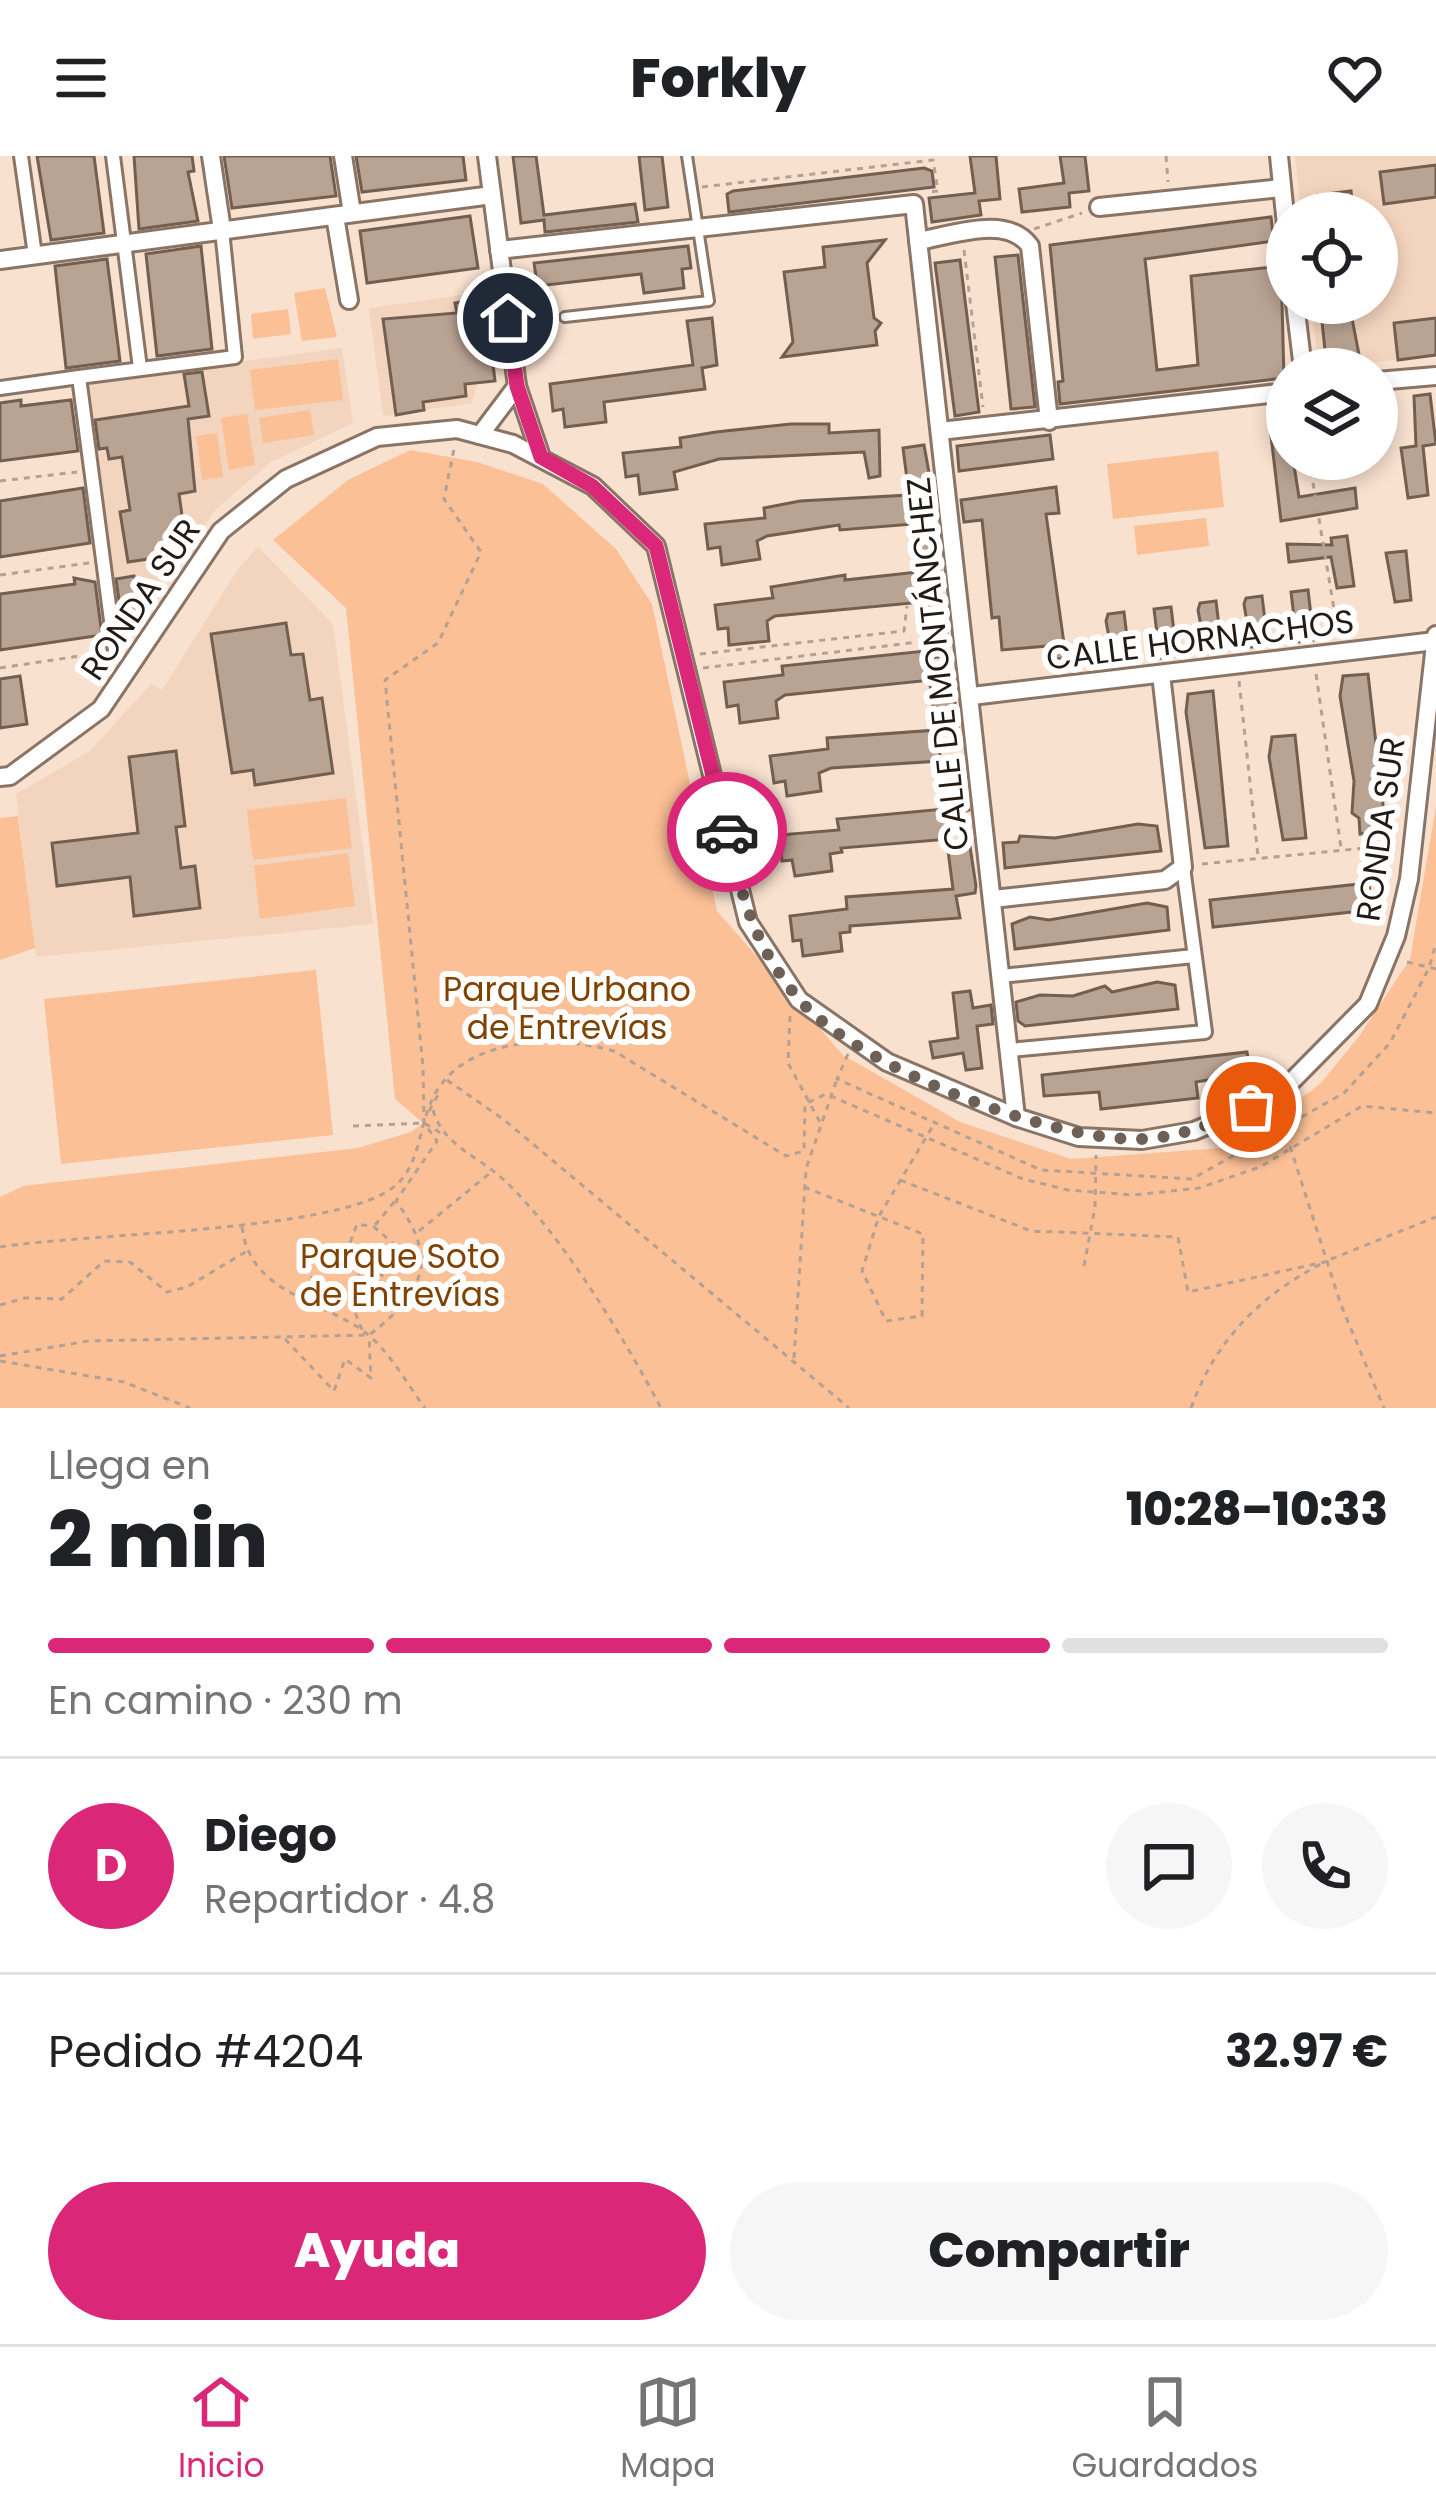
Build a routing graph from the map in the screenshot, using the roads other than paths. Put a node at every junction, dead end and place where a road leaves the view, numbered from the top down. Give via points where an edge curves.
1 (21, 156) edge
2 (113, 156) edge
3 (212, 156) edge
4 (343, 156) edge
5 (487, 156) edge
6 (686, 156) edge
7 (1279, 156) edge
8 (1281, 188) junction
9 (1282, 192) edge
10 (492, 195) junction
11 (1099, 207) road end
12 (344, 214) junction
13 (697, 229) junction
14 (223, 230) junction
15 (918, 241) junction
16 (124, 244) junction
17 (499, 250) junction
18 (35, 255) junction
19 (0, 260) edge
20 (349, 301) dead end
21 (565, 316) dead end
22 (140, 368) junction
23 (1436, 376) edge
24 (79, 377) junction
25 (1398, 379) edge
26 (517, 386) junction
27 (0, 388) edge
28 (1266, 395) edge
29 (1049, 421) junction
30 (940, 431) junction
31 (481, 435) junction
32 (541, 457) junction
33 (1436, 638) edge
34 (115, 651) road end
35 (1161, 674) junction
36 (972, 696) junction
37 (0, 777) edge
38 (1183, 867) junction
39 (993, 899) junction
40 (1195, 956) junction
41 (1001, 976) junction
42 (1009, 1050) junction
43 (1016, 1117) junction

1 - 18 street
2 - 16 street
3 - 14 street
4 - 12 street
5 - 10 street
6 - 13 lane
7 - 8 street
8 - 9 street
8 - 11 street
10 - 12 street
10 - 17 street
12 - 14 street
12 - 20 street
13 - 15 street, CALLE DE MONTÁNCHEZ via 914,204
13 - 17 street
13 - 21 lane via 709,301
14 - 16 street
14 - 22 street via 235,357
15 - 29 street via 1007,227 1030,246
15 - 30 street, CALLE DE MONTÁNCHEZ
16 - 18 street
16 - 22 street
17 - 26 street
18 - 19 street
22 - 24 street
23 - 25 street
24 - 27 street
24 - 34 street
26 - 31 street
26 - 32 street
28 - 29 street
29 - 30 street
30 - 36 street, CALLE DE MONTÁNCHEZ
31 - 32 street, RONDA SUR
31 - 37 street, RONDA SUR via 458,429 377,437 253,501 221,531 101,709
32 - 43 street, RONDA SUR via 592,486 656,546 748,922 793,991 853,1041
33 - 35 street, CALLE HORNACHOS
33 - 43 street, RONDA SUR via 1409,879 1368,1004 1333,1045 1272,1094 1194,1131 1096,1137
35 - 36 street, CALLE HORNACHOS
35 - 38 street
36 - 39 street, CALLE DE MONTÁNCHEZ
38 - 39 street via 1166,880
38 - 40 street
39 - 41 street, CALLE DE MONTÁNCHEZ
40 - 41 street
40 - 42 street via 1204,1032
41 - 42 street, CALLE DE MONTÁNCHEZ
42 - 43 street, CALLE DE MONTÁNCHEZ

